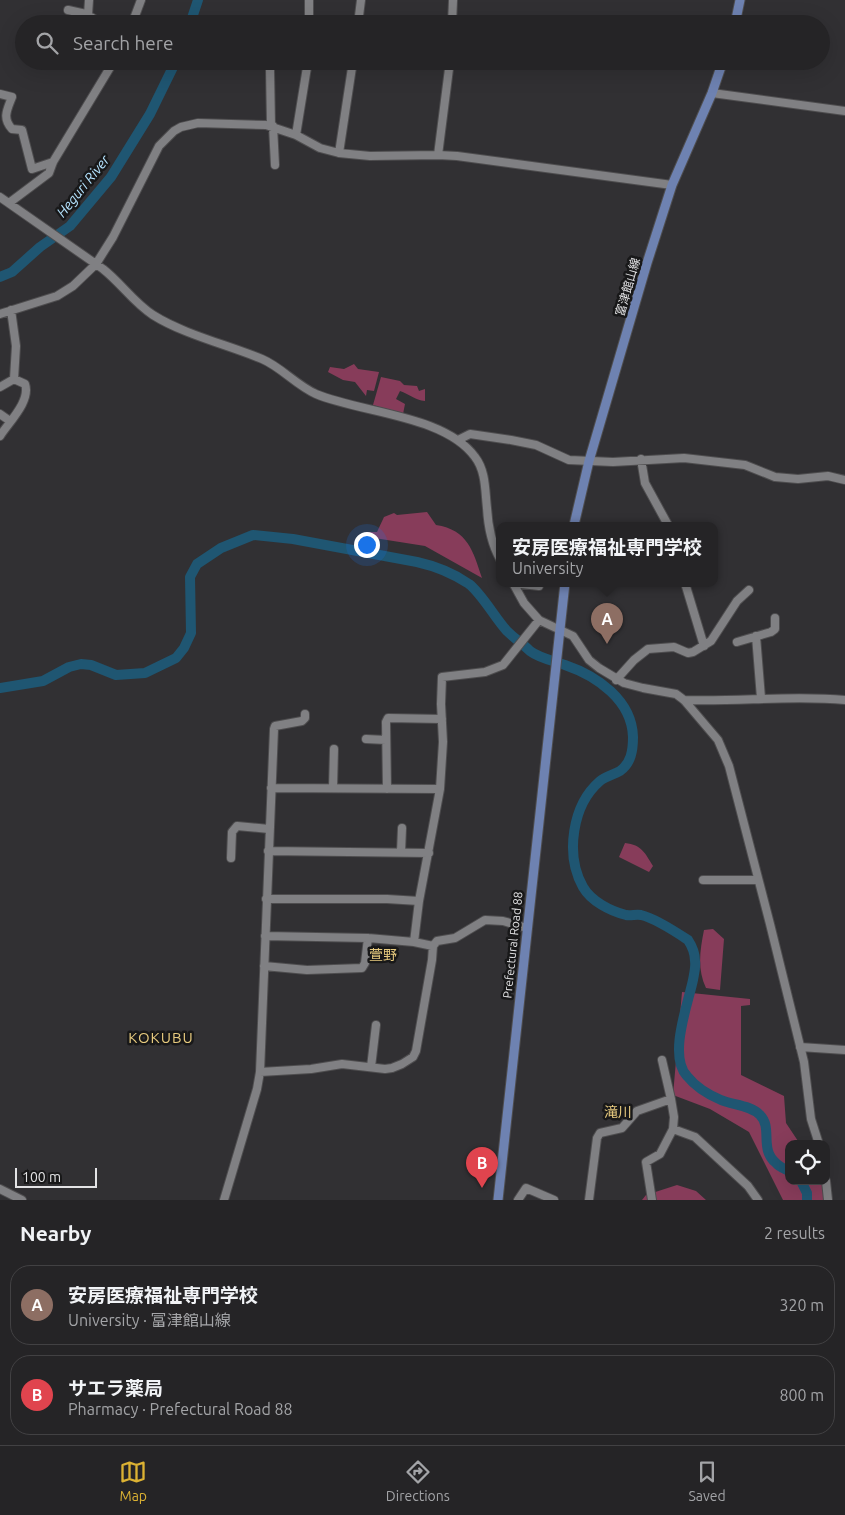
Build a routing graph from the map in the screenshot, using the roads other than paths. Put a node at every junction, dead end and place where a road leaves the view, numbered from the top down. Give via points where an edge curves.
1 (89, 0) edge
2 (141, 0) edge
3 (309, 0) edge
4 (361, 0) edge
5 (453, 0) edge
6 (740, 0) edge
7 (68, 10) dead end
8 (88, 15) joint
9 (135, 15) edge
10 (309, 15) edge
11 (359, 15) edge
12 (452, 15) edge
13 (737, 15) edge
14 (109, 70) edge
15 (270, 70) edge
16 (307, 70) edge
17 (352, 70) edge
18 (449, 70) edge
19 (720, 70) edge
20 (712, 93) junction
21 (0, 94) edge
22 (845, 111) edge
23 (272, 126) junction
24 (296, 135) junction
25 (339, 153) junction
26 (438, 155) junction
27 (53, 162) junction
28 (275, 164) dead end
29 (672, 185) junction
30 (0, 196) edge
31 (10, 203) junction
32 (96, 264) junction
33 (11, 310) junction
34 (0, 314) edge
35 (14, 379) junction
36 (2, 384) edge
37 (0, 414) edge
38 (10, 421) junction
39 (0, 436) edge
40 (458, 440) junction
41 (641, 459) junction
42 (589, 461) junction
43 (845, 480) edge
44 (575, 522) edge
45 (666, 522) edge
46 (496, 541) edge
47 (515, 587) edge
48 (565, 587) edge
49 (686, 587) edge
50 (749, 590) dead end
51 (775, 618) dead end
52 (539, 620) junction
53 (560, 629) junction
54 (756, 636) junction
55 (737, 642) dead end
56 (704, 646) junction
57 (616, 680) junction
58 (761, 698) junction
59 (684, 700) junction
60 (845, 700) edge
61 (305, 714) dead end
62 (442, 719) junction
63 (366, 739) dead end
64 (386, 740) junction
65 (334, 749) dead end
66 (271, 788) junction
67 (333, 788) junction
68 (386, 789) junction
69 (440, 789) junction
70 (402, 828) dead end
71 (269, 829) junction
72 (268, 851) junction
73 (401, 852) junction
74 (429, 853) junction
75 (231, 858) dead end
76 (703, 880) dead end
77 (758, 880) junction
78 (266, 899) junction
79 (419, 901) junction
80 (527, 928) junction
81 (265, 936) junction
82 (368, 938) junction
83 (414, 942) junction
84 (433, 946) junction
85 (264, 966) junction
86 (376, 1025) dead end
87 (800, 1047) junction
88 (845, 1050) edge
89 (662, 1060) dead end
90 (371, 1067) junction
91 (260, 1072) junction
92 (671, 1099) junction
93 (673, 1129) junction
94 (818, 1140) edge
95 (826, 1185) edge
96 (0, 1189) edge
97 (22, 1200) edge
98 (224, 1200) edge
99 (498, 1200) edge
100 (518, 1200) edge
101 (554, 1200) edge
102 (589, 1200) edge
103 (652, 1200) edge
104 (758, 1200) edge
105 (828, 1200) edge

1 - 8 street
2 - 9 street
3 - 10 street
4 - 11 street
5 - 12 street
6 - 13 main road
7 - 8 street
14 - 27 street
15 - 23 street
16 - 24 street
17 - 25 street
18 - 26 street
19 - 20 main road, 富津館山線
20 - 22 street
20 - 29 main road, 富津館山線
21 - 27 street via 12,97 6,120 12,129 22,130 32,169
23 - 24 street
23 - 28 street
23 - 32 street via 198,123 174,131 159,146 113,238
24 - 25 street via 320,148
25 - 26 street
26 - 29 street
27 - 31 street via 49,173
29 - 42 main road, 富津館山線
30 - 31 street
31 - 32 street
32 - 33 street via 64,292
32 - 40 street via 145,309 173,325 263,360 315,393 439,430
33 - 34 street
33 - 35 street via 16,346
35 - 36 street
35 - 38 street via 25,384 27,391
37 - 38 street
38 - 39 street
40 - 42 street via 470,434 511,440 536,445 569,460
40 - 46 street via 472,452 481,466
41 - 42 street
41 - 43 street via 684,458 745,465 776,477 828,476
41 - 45 street via 645,483
42 - 44 main road, 富津館山線
47 - 52 street
48 - 53 main road
49 - 56 street
50 - 56 street
51 - 54 street via 771,632
52 - 53 street
52 - 62 street via 503,665 485,672 442,677
53 - 57 street via 578,641 593,664
53 - 80 main road, Prefectural Road 88
54 - 55 street
54 - 58 street
56 - 57 street via 688,653 674,647 648,649
57 - 59 street via 676,694
58 - 59 street
58 - 60 street
59 - 77 street via 718,740 724,752
61 - 66 street via 302,721 275,726
62 - 64 street via 389,717
62 - 69 street
63 - 64 street
64 - 68 street
65 - 67 street
66 - 67 street
66 - 71 street
67 - 68 street
68 - 69 street
69 - 74 street
70 - 73 street
71 - 72 street
71 - 75 street via 237,826 232,832
72 - 73 street
72 - 78 street
73 - 74 street
74 - 79 street
76 - 77 street
77 - 87 street
78 - 79 street
78 - 81 street
79 - 83 street
80 - 84 street via 486,920 455,938 437,941
80 - 99 main road, Prefectural Road 88
81 - 82 street
81 - 85 street
82 - 83 street
82 - 85 street via 362,968 300,970
83 - 84 street
84 - 90 street via 413,1057 392,1068
85 - 91 street
86 - 90 street
87 - 88 street
87 - 94 street via 811,1119
89 - 92 street
90 - 91 street via 342,1064
91 - 98 street
92 - 93 street
92 - 102 street via 637,1111 622,1128 600,1133
93 - 103 street via 660,1154 646,1162
93 - 104 street via 695,1137 748,1186
95 - 105 street
96 - 97 street
100 - 101 street via 526,1188

